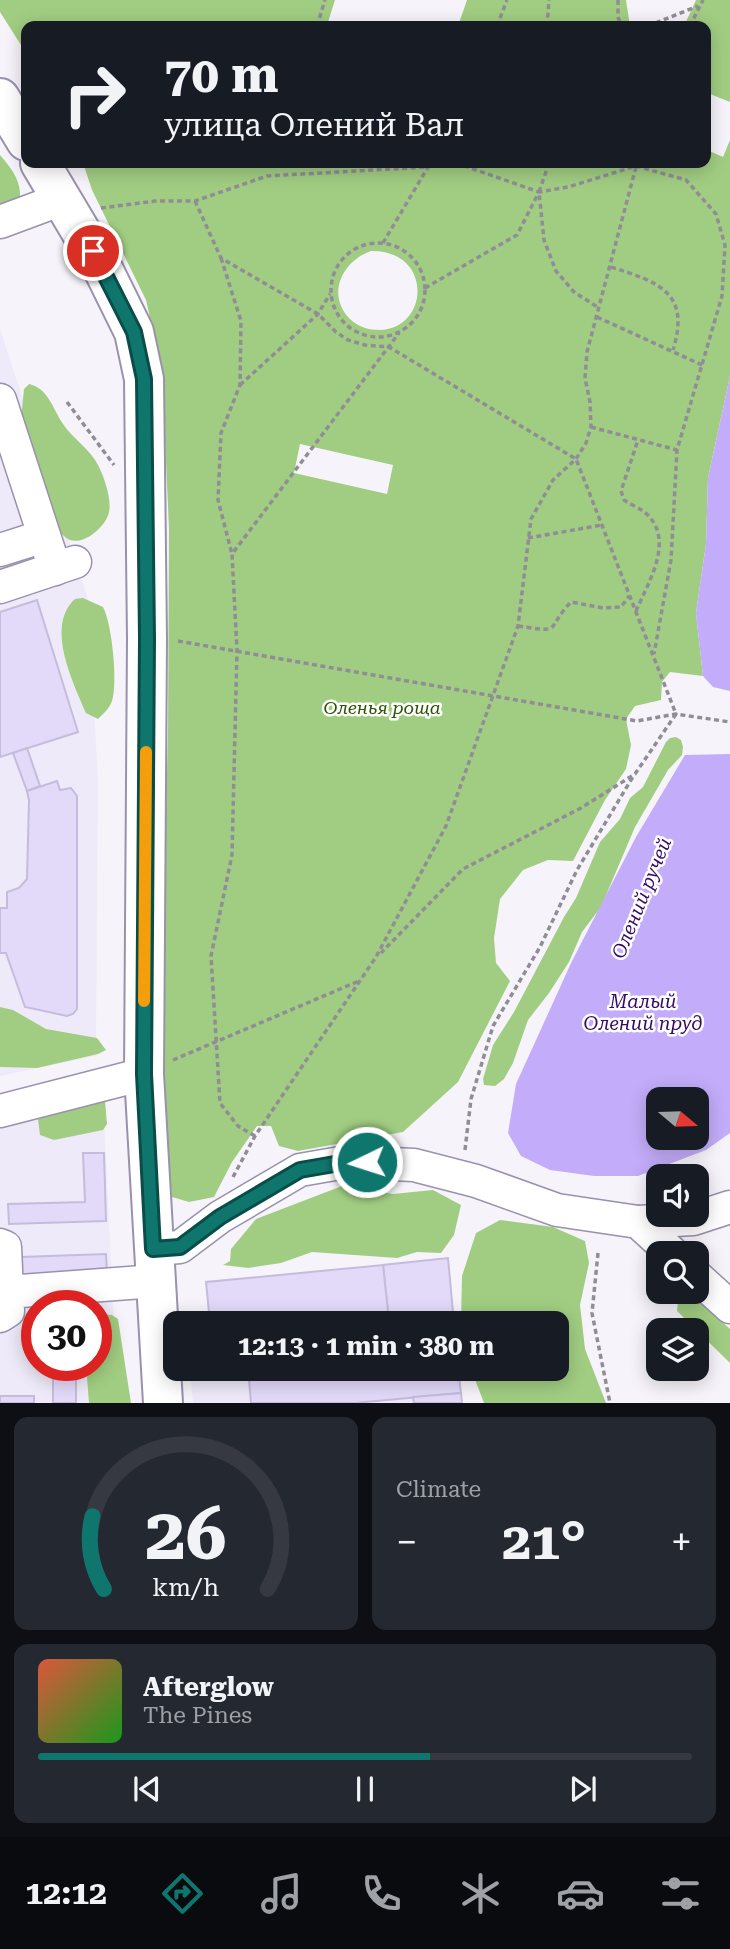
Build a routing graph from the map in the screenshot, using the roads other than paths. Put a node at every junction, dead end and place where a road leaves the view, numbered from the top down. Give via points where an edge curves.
1 (0, 98) edge
2 (21, 133) edge
3 (43, 168) edge
4 (61, 199) junction
5 (0, 222) edge
6 (0, 400) edge
7 (44, 536) junction
8 (0, 550) edge
9 (0, 587) edge
10 (144, 1074) junction
11 (0, 1111) edge
12 (730, 1207) edge
13 (638, 1222) junction
14 (659, 1241) edge
15 (0, 1245) edge
16 (155, 1265) junction
17 (709, 1288) edge
18 (4, 1304) edge
19 (730, 1307) edge
20 (163, 1403) edge

1 - 2 main road
3 - 4 main road
4 - 5 street
4 - 10 main road via 134,332 144,379
6 - 7 street
7 - 8 street
7 - 9 street via 65,565
10 - 11 street
10 - 16 main road
12 - 13 street via 693,1219
13 - 14 street
13 - 16 street via 557,1210 414,1165 346,1162 300,1170 220,1217
15 - 18 street via 5,1247
16 - 18 street
16 - 20 main road
17 - 19 street

